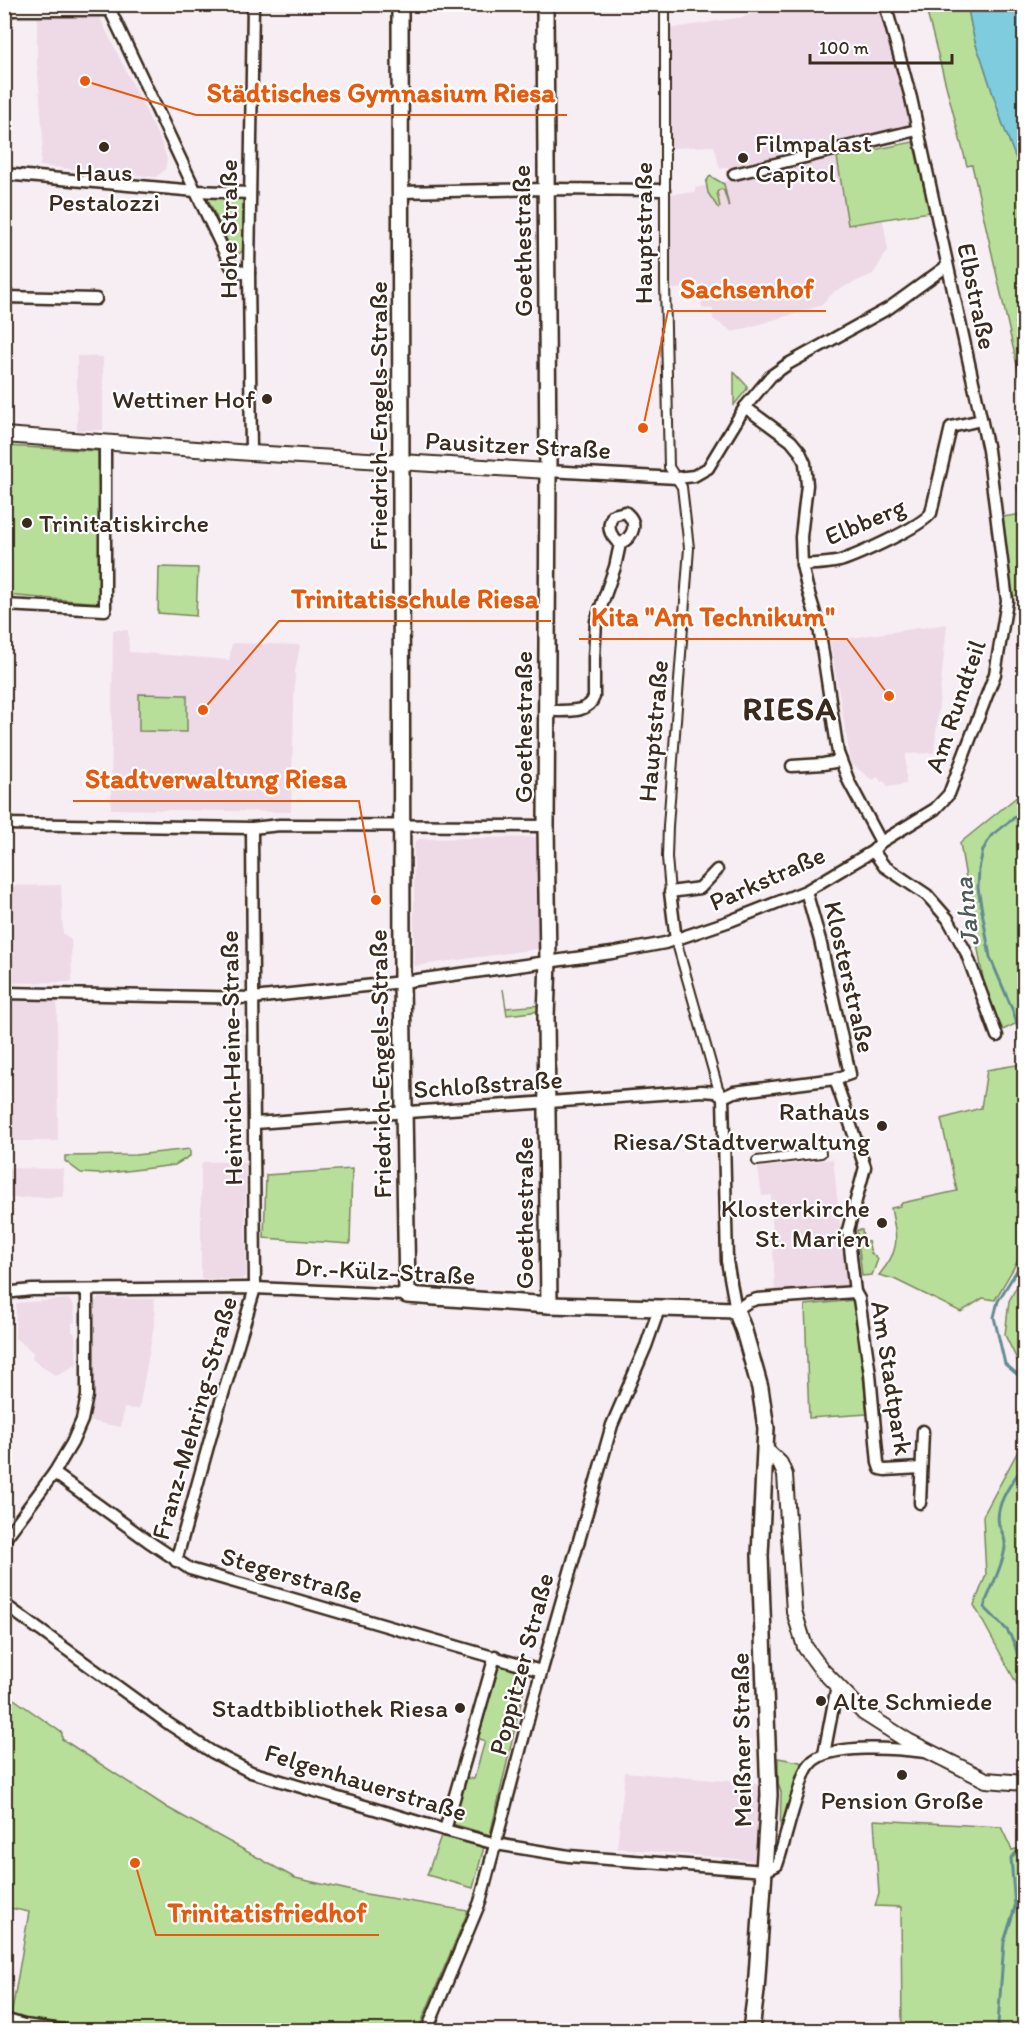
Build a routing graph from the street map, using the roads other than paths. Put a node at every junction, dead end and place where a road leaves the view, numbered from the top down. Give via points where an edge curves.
1 (253, 4) edge
2 (400, 4) edge
3 (545, 4) edge
4 (665, 4) edge
5 (885, 4) edge
6 (110, 7) edge
7 (4, 10) edge
8 (917, 130) junction
9 (4, 174) edge
10 (734, 174) dead end
11 (546, 189) junction
12 (664, 190) junction
13 (196, 191) junction
14 (401, 192) junction
15 (250, 193) junction
16 (947, 266) junction
17 (249, 273) junction
18 (4, 297) edge
19 (96, 299) dead end
20 (745, 407) junction
21 (981, 420) junction
22 (4, 435) edge
23 (105, 442) junction
24 (251, 453) junction
25 (402, 462) junction
26 (548, 471) junction
27 (677, 478) junction
28 (620, 544) dead end
29 (802, 565) junction
30 (1007, 601) joint
31 (4, 605) edge
32 (547, 711) junction
33 (840, 761) junction
34 (792, 766) dead end
35 (4, 824) edge
36 (403, 825) junction
37 (546, 826) junction
38 (252, 828) junction
39 (881, 842) junction
40 (873, 852) junction
41 (717, 870) dead end
42 (806, 891) junction
43 (670, 892) junction
44 (676, 940) junction
45 (548, 961) junction
46 (402, 982) junction
47 (4, 993) edge
48 (253, 998) junction
49 (997, 1036) dead end
50 (835, 1079) junction
51 (723, 1097) junction
52 (548, 1102) junction
53 (405, 1112) junction
54 (255, 1123) junction
55 (821, 1153) dead end
56 (757, 1161) dead end
57 (4, 1285) edge
58 (255, 1288) junction
59 (32, 1290) junction
60 (87, 1291) junction
61 (855, 1292) junction
62 (4, 1293) edge
63 (407, 1295) junction
64 (549, 1305) junction
65 (659, 1309) junction
66 (735, 1310) junction
67 (923, 1431) dead end
68 (765, 1449) junction
69 (921, 1468) junction
70 (54, 1473) junction
71 (920, 1503) dead end
72 (4, 1540) edge
73 (176, 1561) junction
74 (4, 1604) edge
75 (495, 1656) junction
76 (541, 1671) junction
77 (837, 1686) junction
78 (929, 1753) junction
79 (822, 1754) junction
80 (1024, 1783) edge
81 (445, 1830) junction
82 (496, 1844) junction
83 (765, 1871) junction
84 (4, 2019) edge
85 (63, 2031) edge
86 (427, 2031) edge
87 (751, 2031) edge

1 - 15 street, Hohe Straße
2 - 14 main road, Friedrich-Engels-Straße
3 - 11 main road, Goethestraße
4 - 12 street, Hauptstraße
5 - 8 street, Elbstraße
6 - 7 street
6 - 13 street
8 - 10 street
8 - 16 street, Elbstraße
9 - 13 street
11 - 12 street
11 - 14 street
11 - 26 main road, Goethestraße
12 - 27 street, Hauptstraße via 669,467
13 - 15 street
13 - 17 street via 231,266
14 - 25 main road, Friedrich-Engels-Straße
15 - 17 street, Hohe Straße
16 - 20 street, Pausitzer Straße via 881,313 779,369
16 - 21 street, Elbstraße
17 - 24 street, Hohe Straße
18 - 19 street
20 - 27 street, Pausitzer Straße via 708,468 694,476
20 - 29 street via 791,441 805,463
21 - 29 street, Elbberg via 951,427 927,519 839,561
21 - 30 street, Elbstraße via 990,461
22 - 23 street, Pausitzer Straße
23 - 24 street, Pausitzer Straße
23 - 31 street via 105,610
24 - 25 street, Pausitzer Straße
25 - 26 street, Pausitzer Straße
25 - 36 main road, Friedrich-Engels-Straße
26 - 27 street, Pausitzer Straße
26 - 32 main road, Goethestraße
27 - 43 street, Hauptstraße via 682,487 689,548 668,826
28 - 32 street via 596,621 592,703 588,708
29 - 33 street via 819,627
30 - 39 street, Am Rundteil via 995,674 949,794 935,808
32 - 37 main road, Goethestraße
33 - 34 street
33 - 39 street
35 - 38 street
36 - 37 street
36 - 38 street
36 - 46 main road, Friedrich-Engels-Straße
37 - 45 main road, Goethestraße
38 - 48 street, Heinrich-Heine-Straße
39 - 40 street, Parkstraße
40 - 42 street, Parkstraße
40 - 49 street via 884,866 927,895 948,919 966,952
41 - 43 street via 700,888
42 - 44 street, Parkstraße
42 - 50 street, Klosterstraße via 850,1074
43 - 44 street, Hauptstraße
44 - 45 street, Parkstraße
44 - 51 street, Hauptstraße
45 - 46 street, Parkstraße
45 - 52 main road, Goethestraße
46 - 48 street, Parkstraße
46 - 53 main road, Friedrich-Engels-Straße
47 - 48 street, Parkstraße
48 - 54 street, Heinrich-Heine-Straße
50 - 51 street via 734,1092
50 - 61 street via 865,1167 848,1230
51 - 52 street, Schloßstraße via 702,1091
51 - 66 street via 727,1261
52 - 53 street, Schloßstraße
52 - 64 main road, Goethestraße
53 - 54 street, Schloßstraße
53 - 63 main road, Friedrich-Engels-Straße
54 - 58 street, Heinrich-Heine-Straße
55 - 56 street
57 - 59 street, Dr.-Külz-Straße
58 - 60 street, Dr.-Külz-Straße
58 - 63 street, Dr.-Külz-Straße
58 - 73 street, Franz-Mehring-Straße
59 - 60 street, Dr.-Külz-Straße
59 - 62 street, Dr.-Külz-Straße
60 - 70 street via 87,1396 72,1443
61 - 66 street via 757,1299
61 - 69 street, Am Stadtpark via 880,1469
63 - 64 main road, Dr.-Külz-Straße
64 - 65 main road, Dr.-Külz-Straße
65 - 66 main road, Dr.-Külz-Straße
65 - 76 street, Poppitzer Straße via 612,1425
66 - 68 main road, Meißner Straße via 760,1388
67 - 69 street, Am Stadtpark
68 - 77 street via 785,1474 796,1622 805,1647
68 - 83 main road, Meißner Straße via 760,1526 769,1795
69 - 71 street, Am Stadtpark
70 - 72 street
70 - 73 street, Stegerstraße
73 - 75 street, Stegerstraße via 203,1573
74 - 81 street, Felgenhauerstraße via 170,1724 235,1764
75 - 76 street, Stegerstraße
75 - 81 street
76 - 82 street, Poppitzer Straße
77 - 78 street via 864,1713
77 - 79 street
78 - 79 street via 861,1748
78 - 80 street via 986,1780
79 - 83 street via 810,1764 802,1779 777,1865
81 - 82 street, Felgenhauerstraße
82 - 83 street, Felgenhauerstraße via 569,1856
82 - 86 street, Poppitzer Straße via 480,1902
83 - 87 main road, Meißner Straße
84 - 85 street

